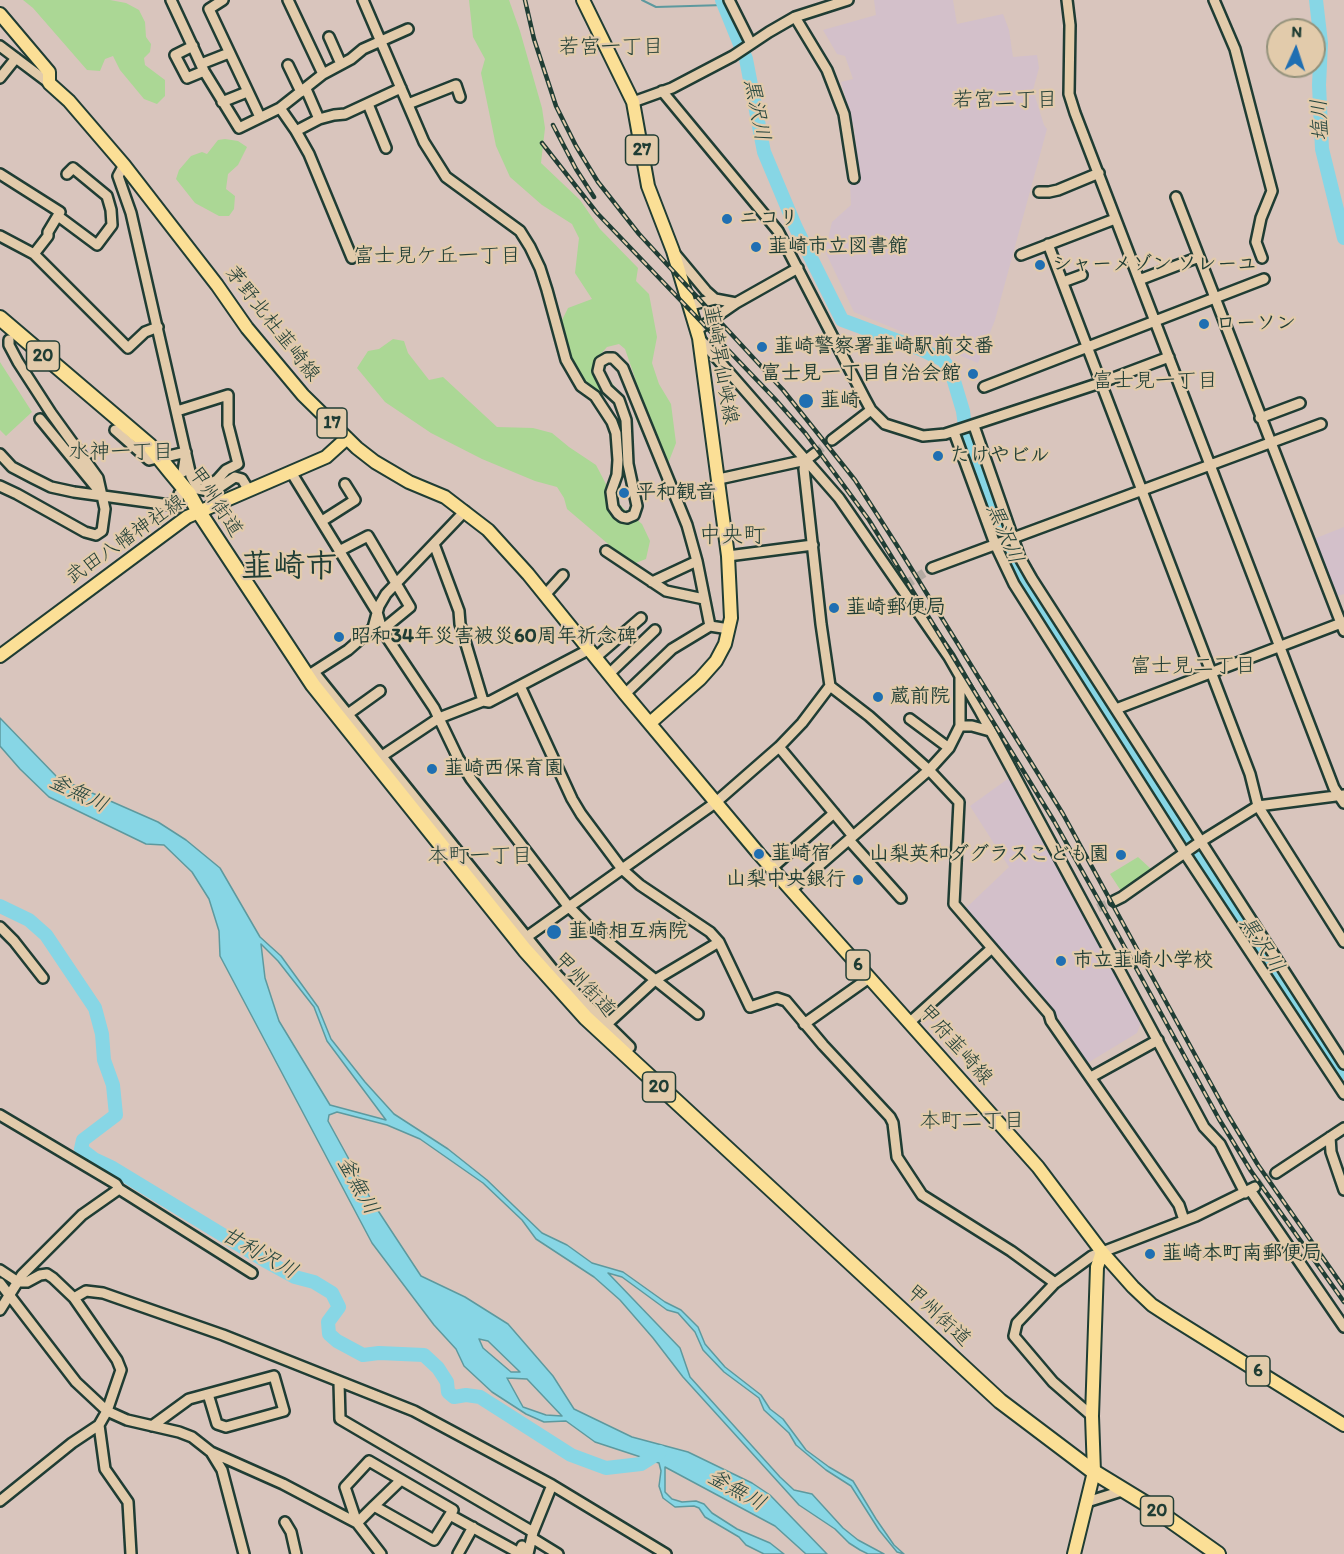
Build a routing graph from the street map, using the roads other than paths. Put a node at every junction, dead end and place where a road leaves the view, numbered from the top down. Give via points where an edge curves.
1 (171, 0) edge
2 (223, 0) edge
3 (288, 0) edge
4 (376, 0) edge
5 (583, 0) edge
6 (729, 0) edge
7 (848, 0) edge
8 (1067, 0) edge
9 (1214, 0) edge
10 (365, 3) edge
11 (0, 14) edge
12 (795, 17) junction
13 (408, 29) dead end
14 (329, 37) dead end
15 (380, 40) junction
16 (749, 45) junction
17 (0, 46) edge
18 (193, 46) junction
19 (229, 53) junction
20 (16, 58) junction
21 (341, 64) junction
22 (288, 65) dead end
23 (203, 68) junction
24 (323, 74) junction
25 (0, 78) edge
26 (49, 83) junction
27 (401, 88) junction
28 (304, 90) junction
29 (247, 92) junction
30 (663, 92) junction
31 (460, 97) dead end
32 (222, 102) junction
33 (633, 102) junction
34 (368, 104) junction
35 (408, 104) junction
36 (280, 108) junction
37 (260, 117) junction
38 (319, 120) junction
39 (297, 131) junction
40 (386, 148) dead end
41 (124, 165) junction
42 (1099, 173) junction
43 (0, 174) edge
44 (67, 174) dead end
45 (854, 178) dead end
46 (120, 184) junction
47 (1039, 192) dead end
48 (107, 196) junction
49 (1176, 197) dead end
50 (58, 216) junction
51 (1115, 219) junction
52 (0, 236) edge
53 (1048, 244) junction
54 (673, 251) junction
55 (34, 254) junction
56 (1021, 255) dead end
57 (1199, 257) junction
58 (352, 258) dead end
59 (1262, 258) dead end
60 (798, 268) junction
61 (1082, 275) dead end
62 (1264, 279) dead end
63 (1139, 280) junction
64 (1063, 282) junction
65 (1215, 298) junction
66 (716, 299) junction
67 (736, 303) junction
68 (690, 305) junction
69 (1, 317) edge
70 (1155, 321) junction
71 (158, 327) junction
72 (698, 334) junction
73 (9, 340) dead end
74 (1087, 347) junction
75 (1169, 357) junction
76 (1100, 383) junction
77 (984, 387) dead end
78 (1300, 403) dead end
79 (871, 410) junction
80 (177, 411) junction
81 (1260, 418) junction
82 (39, 419) dead end
83 (1321, 424) dead end
84 (974, 426) junction
85 (116, 430) dead end
86 (954, 432) junction
87 (347, 438) junction
88 (832, 440) tunnel mouth
89 (1269, 442) junction
90 (186, 452) junction
91 (815, 453) tunnel mouth
92 (0, 454) edge
93 (169, 456) dead end
94 (153, 459) dead end
95 (806, 460) junction
96 (1210, 464) junction
97 (183, 472) dead end
98 (291, 472) junction
99 (200, 477) dead end
100 (719, 479) junction
101 (219, 483) junction
102 (345, 484) dead end
103 (0, 486) edge
104 (248, 489) junction
105 (1142, 490) junction
106 (179, 494) dead end
107 (103, 496) junction
108 (465, 511) junction
109 (193, 514) junction
110 (322, 521) junction
111 (1013, 537) junction
112 (434, 544) junction
113 (995, 544) junction
114 (813, 545) junction
115 (339, 551) junction
116 (606, 551) dead end
117 (728, 556) junction
118 (697, 561) junction
119 (932, 568) tunnel mouth
120 (563, 574) dead end
121 (652, 582) junction
122 (395, 583) junction
123 (545, 595) junction
124 (704, 599) junction
125 (377, 612) junction
126 (641, 618) dead end
127 (1343, 625) edge
128 (710, 626) junction
129 (729, 629) junction
130 (382, 630) junction
131 (655, 630) dead end
132 (1280, 646) junction
133 (593, 653) junction
134 (0, 656) edge
135 (1211, 672) junction
136 (311, 674) junction
137 (609, 674) junction
138 (960, 676) junction
139 (520, 686) junction
140 (830, 686) junction
141 (380, 691) dead end
142 (625, 694) junction
143 (483, 701) junction
144 (1116, 709) junction
145 (348, 714) junction
146 (439, 718) junction
147 (910, 719) dead end
148 (650, 723) junction
149 (960, 726) junction
150 (990, 731) junction
151 (779, 747) junction
152 (948, 748) junction
153 (382, 756) junction
154 (929, 770) junction
155 (1342, 798) edge
156 (715, 803) junction
157 (1258, 806) junction
158 (834, 813) junction
159 (851, 838) junction
160 (1200, 842) junction
161 (1184, 852) junction
162 (772, 868) junction
163 (622, 869) junction
164 (791, 890) junction
165 (901, 898) dead end
166 (1114, 900) tunnel mouth
167 (568, 906) junction
168 (0, 927) edge
169 (528, 936) junction
170 (719, 942) junction
171 (1344, 942) edge
172 (992, 948) junction
173 (44, 978) dead end
174 (869, 978) junction
175 (656, 980) junction
176 (698, 1014) dead end
177 (909, 1023) junction
178 (804, 1024) junction
179 (606, 1025) junction
180 (1158, 1040) junction
181 (630, 1047) dead end
182 (1344, 1064) edge
183 (1091, 1077) junction
184 (1344, 1094) edge
185 (0, 1115) edge
186 (1344, 1128) edge
187 (1330, 1137) junction
188 (1275, 1173) tunnel mouth
189 (119, 1189) junction
190 (1250, 1190) junction
191 (1344, 1190) edge
192 (1184, 1220) junction
193 (1102, 1252) junction
194 (0, 1270) edge
195 (252, 1273) dead end
196 (18, 1282) junction
197 (1055, 1283) junction
198 (1, 1285) edge
199 (10, 1296) junction
200 (74, 1298) junction
201 (0, 1310) edge
202 (1344, 1327) edge
203 (339, 1382) junction
204 (208, 1394) junction
205 (106, 1411) junction
206 (1092, 1416) junction
207 (99, 1425) junction
208 (1344, 1425) edge
209 (153, 1426) junction
210 (212, 1452) junction
211 (1094, 1472) junction
212 (401, 1480) junction
213 (552, 1485) junction
214 (1125, 1490) junction
215 (0, 1501) edge
216 (1087, 1502) junction
217 (374, 1506) junction
218 (450, 1515) junction
219 (285, 1522) dead end
220 (357, 1523) junction
221 (473, 1527) junction
222 (533, 1535) junction
223 (525, 1550) edge
224 (131, 1554) edge
225 (244, 1554) edge
226 (296, 1554) edge
227 (381, 1554) edge
228 (458, 1554) edge
229 (558, 1554) edge
230 (666, 1554) edge
231 (1074, 1554) edge
232 (1218, 1554) edge

1 - 18 street
2 - 19 street via 210,9
3 - 24 street
4 - 10 street
5 - 33 main road, 韮崎昇仙峡線 / 27
6 - 16 street
7 - 12 street
8 - 42 street via 1069,94
9 - 59 street via 1235,49 1272,192 1261,218 1257,242
10 - 15 street
11 - 26 main road, 茅野北杜韮崎線 / 17 via 49,72
12 - 16 street
12 - 45 street via 840,103
13 - 15 street
14 - 21 street
15 - 21 street
15 - 27 street
16 - 30 street
17 - 20 street
18 - 23 street
18 - 23 street via 175,55 187,78
19 - 23 street
19 - 29 street
20 - 25 street
20 - 26 street
21 - 24 street
22 - 28 street
23 - 32 street
24 - 28 street
26 - 41 main road, 茅野北杜韮崎線 / 17
27 - 34 street
27 - 35 street
28 - 36 street
28 - 38 street
29 - 32 street
29 - 37 street
30 - 33 street
30 - 60 street via 767,216
31 - 35 street via 456,85
32 - 37 street via 239,129
33 - 54 main road, 韮崎昇仙峡線 / 27 via 648,186
34 - 38 street
34 - 40 street
35 - 118 street via 424,142 446,177 520,231 530,247 544,279 566,360 581,386 596,396 606,410 616,433 618,469 611,492 613,507 622,517 634,515 638,506 628,464 623,409 599,375 600,362 607,358 619,363 628,378 687,525
36 - 37 street
36 - 39 street
38 - 39 street
39 - 58 street
41 - 46 street via 118,176
41 - 87 main road, 茅野北杜韮崎線 / 17 via 272,359
42 - 47 street via 1058,190
42 - 51 street
43 - 50 street via 60,212
44 - 48 street via 73,168
46 - 48 street
46 - 71 street via 131,213
48 - 50 street via 112,225 97,245
49 - 57 street
50 - 55 street
51 - 53 street
51 - 63 street
52 - 55 street
53 - 56 street
53 - 64 street
54 - 66 street
54 - 68 main road, 韮崎昇仙峡線 / 27
55 - 71 street via 128,348 145,332
57 - 63 street
57 - 65 street
60 - 67 street
60 - 79 street
61 - 64 street
62 - 65 street
63 - 70 street
64 - 74 street
65 - 70 street
65 - 81 street
66 - 67 street
66 - 68 street
67 - 72 street
68 - 72 main road, 韮崎昇仙峡線 / 27
69 - 109 highway, 甲州街道 / 20 via 149,445 189,494
70 - 74 street
70 - 75 street
71 - 80 street
72 - 95 street
72 - 100 main road, 韮崎昇仙峡線 / 27
73 - 107 street via 13,354 51,413 98,478
74 - 76 street
74 - 77 street
75 - 76 street
75 - 96 street
76 - 84 street
76 - 105 street
78 - 81 street
79 - 86 street via 885,424 903,432 923,436
79 - 88 street
80 - 90 street
80 - 101 street via 228,395 228,425 238,465 226,470
81 - 89 street
82 - 107 street
83 - 89 street
84 - 86 street
84 - 111 street
85 - 94 street via 149,460
86 - 113 street
87 - 98 main road, 武田八幡神社線 via 326,457
87 - 108 main road, 茅野北杜韮崎線 / 17 via 382,466 446,497
89 - 96 street
89 - 127 street
90 - 93 street
90 - 97 street
90 - 101 street via 198,489 218,489
91 - 95 street
92 - 107 street via 12,467 51,487
95 - 100 street
95 - 114 street
95 - 138 street via 903,586
96 - 105 street
96 - 132 street
98 - 104 main road, 武田八幡神社線
98 - 110 street
99 - 101 street via 205,482
100 - 117 main road, 韮崎昇仙峡線 / 27
101 - 104 street via 235,477 242,479
102 - 110 street via 355,500
103 - 107 street via 96,535 102,531 104,522
104 - 109 main road, 武田八幡神社線
105 - 111 street
105 - 135 street
106 - 107 street via 177,506
108 - 112 street
108 - 123 main road, 茅野北杜韮崎線 / 17 via 488,530
109 - 134 main road, 武田八幡神社線
109 - 136 highway, 甲州街道 / 20
110 - 115 street
111 - 113 street
111 - 144 street via 1032,579
112 - 122 street
112 - 143 street via 459,611
113 - 119 street
113 - 161 street via 1014,584
114 - 117 street
114 - 140 street
115 - 122 street via 368,536
115 - 125 street
116 - 121 street
117 - 129 main road, 韮崎昇仙峡線 / 27
118 - 121 street
118 - 124 street
120 - 123 street
121 - 124 street via 666,591
122 - 125 street
122 - 130 street via 410,607
123 - 133 main road, 茅野北杜韮崎線 / 17
124 - 128 street
125 - 130 street
125 - 136 street via 373,628
126 - 133 street
127 - 132 street
128 - 129 street
128 - 142 street via 672,649
129 - 148 main road, 韮崎昇仙峡線 / 27 via 716,661
130 - 146 street
131 - 137 street
132 - 135 street
132 - 155 street via 1334,788
133 - 137 main road, 茅野北杜韮崎線 / 17
133 - 139 street
135 - 144 street
135 - 157 street via 1250,774
136 - 145 street
136 - 211 highway, 甲州街道 / 20 via 525,950 586,1018 1000,1401
137 - 142 main road, 茅野北杜韮崎線 / 17
138 - 149 street
138 - 150 street
139 - 143 street via 489,702
139 - 163 street via 572,799
140 - 151 street
140 - 154 street
141 - 145 street
142 - 148 main road, 茅野北杜韮崎線 / 17
143 - 146 street
144 - 160 street
145 - 153 street
146 - 153 street
146 - 167 street via 471,779
147 - 152 street
148 - 156 main road, 甲府韮崎線 / 6
149 - 150 street
149 - 152 street
150 - 180 street via 1093,910
151 - 156 street
151 - 158 street
152 - 154 street
153 - 169 street
154 - 159 street
154 - 172 street via 958,802 954,904
155 - 157 street
156 - 162 main road, 甲府韮崎線 / 6
156 - 163 street
157 - 160 street
157 - 171 street
158 - 159 street
158 - 162 street
159 - 164 street
159 - 165 street
160 - 161 street
160 - 182 street
161 - 166 street
161 - 184 street
162 - 164 main road, 甲府韮崎線 / 6
163 - 167 street
163 - 170 street
164 - 174 main road, 甲府韮崎線 / 6
167 - 169 street
167 - 175 street
168 - 173 street
169 - 179 street via 558,976
170 - 175 street
170 - 178 street via 750,1007 777,998 786,1001
172 - 177 street
172 - 183 street via 1049,1014
174 - 177 main road, 甲府韮崎線 / 6
174 - 178 street
175 - 176 street
175 - 179 street
177 - 193 main road, 甲府韮崎線 / 6 via 1038,1167
178 - 197 street via 890,1117 897,1157 922,1195
179 - 181 street
180 - 183 street
180 - 190 street via 1204,1127
183 - 192 street via 1179,1205
185 - 189 street
186 - 187 street
187 - 188 street
187 - 191 street
189 - 195 street
189 - 196 street via 82,1215
190 - 192 street
190 - 202 street
192 - 193 street
193 - 197 street
193 - 206 main road via 1097,1267
193 - 208 main road, 甲府韮崎線 / 6 via 1152,1305
194 - 196 street
196 - 199 street
196 - 200 street via 47,1274
197 - 206 street via 1017,1323 1014,1336 1053,1382
198 - 199 street
199 - 201 street
199 - 205 street via 76,1382
200 - 203 street via 86,1291 103,1293 192,1323
200 - 205 street via 121,1370
203 - 213 street via 414,1411
203 - 222 street via 340,1419
204 - 204 street via 274,1376 284,1411 226,1427 217,1424
204 - 209 street via 189,1399
205 - 207 street
205 - 209 street
206 - 211 main road
207 - 215 street
207 - 224 street via 105,1469 128,1502
209 - 210 street via 192,1437
210 - 220 street
210 - 225 street via 222,1470
211 - 214 highway, 甲州街道 / 20
211 - 216 main road
212 - 217 street
212 - 218 street via 453,1510
212 - 220 street via 369,1461 345,1487
213 - 222 street
213 - 230 street
214 - 216 street
214 - 232 highway, 甲州街道 / 20
216 - 231 main road
217 - 218 street via 434,1540
217 - 220 street
218 - 221 street
219 - 226 street
220 - 227 street
221 - 223 street via 519,1552
221 - 228 street
222 - 223 street
222 - 229 street

